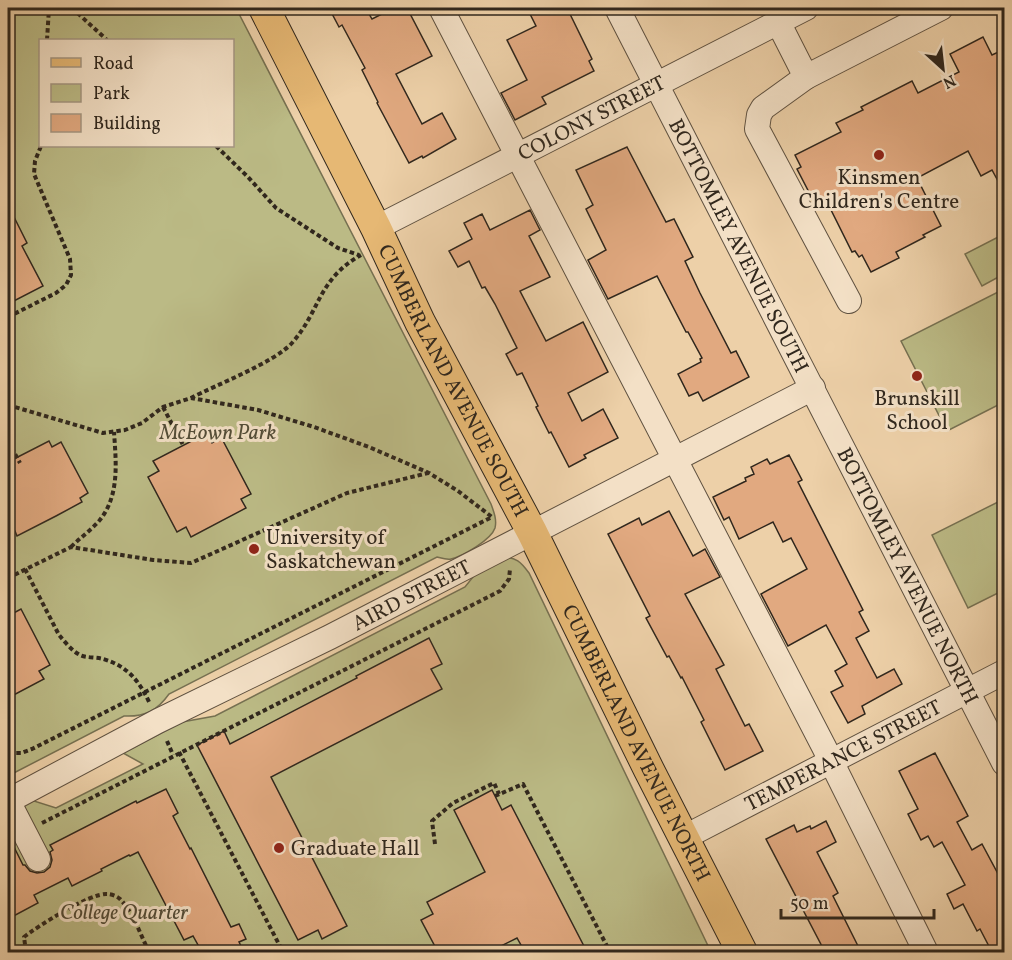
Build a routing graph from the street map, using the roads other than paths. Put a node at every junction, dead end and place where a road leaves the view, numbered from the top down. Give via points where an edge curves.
1 (264, 8) edge
2 (441, 8) edge
3 (617, 8) edge
4 (806, 8) edge
5 (941, 8) edge
6 (778, 22) junction
7 (806, 76) junction
8 (657, 84) junction
9 (519, 155) junction
10 (373, 242) junction
11 (849, 302) dead end
12 (813, 388) junction
13 (675, 460) junction
14 (532, 532) junction
15 (1005, 672) edge
16 (968, 691) junction
17 (832, 763) junction
18 (1005, 763) edge
19 (8, 801) edge
20 (682, 838) junction
21 (38, 859) dead end
22 (742, 952) edge
23 (926, 952) edge

1 - 10 main road, CUMBERLAND AVENUE SOUTH
2 - 9 street
3 - 8 street, BOTTOMLEY AVENUE SOUTH
4 - 6 street, COLONY STREET
5 - 7 street
6 - 7 street
6 - 8 street, COLONY STREET
7 - 11 street via 763,108 757,129
8 - 9 street, COLONY STREET
8 - 12 street, BOTTOMLEY AVENUE SOUTH
9 - 10 street, COLONY STREET
9 - 13 street
10 - 14 main road, CUMBERLAND AVENUE SOUTH
12 - 13 street, AIRD STREET
12 - 16 street, BOTTOMLEY AVENUE NORTH
13 - 14 street, AIRD STREET
13 - 17 street
14 - 19 street, AIRD STREET
14 - 20 main road, CUMBERLAND AVENUE NORTH
15 - 16 street, TEMPERANCE STREET
16 - 17 street, TEMPERANCE STREET
16 - 18 street, BOTTOMLEY AVENUE NORTH
17 - 20 street, TEMPERANCE STREET
17 - 23 street
19 - 21 street
20 - 22 main road, CUMBERLAND AVENUE NORTH

